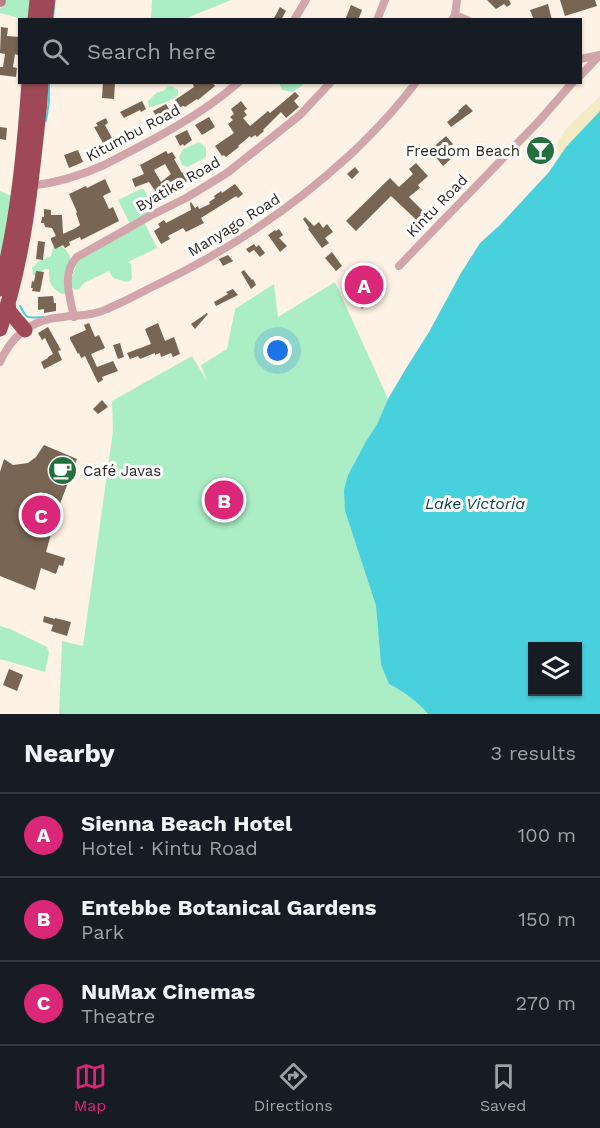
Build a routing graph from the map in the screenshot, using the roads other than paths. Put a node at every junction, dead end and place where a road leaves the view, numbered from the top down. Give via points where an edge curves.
1 (37, 0) edge
2 (48, 0) edge
3 (306, 0) edge
4 (386, 0) edge
5 (457, 0) edge
6 (454, 17) edge
7 (35, 18) edge
8 (45, 18) edge
9 (295, 18) edge
10 (378, 18) edge
11 (600, 55) edge
12 (582, 59) edge
13 (582, 74) edge
14 (29, 84) edge
15 (41, 84) edge
16 (236, 84) edge
17 (329, 84) edge
18 (414, 84) edge
19 (570, 84) edge
20 (25, 185) junction
21 (399, 266) dead end
22 (0, 289) edge
23 (8, 303) junction
24 (74, 316) junction
25 (27, 328) junction
26 (0, 329) edge
27 (0, 362) edge

1 - 7 highway
2 - 8 highway
3 - 9 street
4 - 10 street
5 - 6 street
11 - 12 street
11 - 13 street
14 - 20 highway
15 - 20 highway
16 - 20 street, Kitumbu Road via 176,127 104,165 60,181
17 - 24 street, Byatike Road via 300,115 227,173 77,257 68,277
18 - 24 street, Manyago Road via 375,131 325,178 254,231 117,305
19 - 21 street, Kintu Road
20 - 22 highway
20 - 23 highway via 20,255
23 - 25 highway via 9,311
23 - 26 highway
24 - 25 street, Manyago Road via 53,318
25 - 27 street

